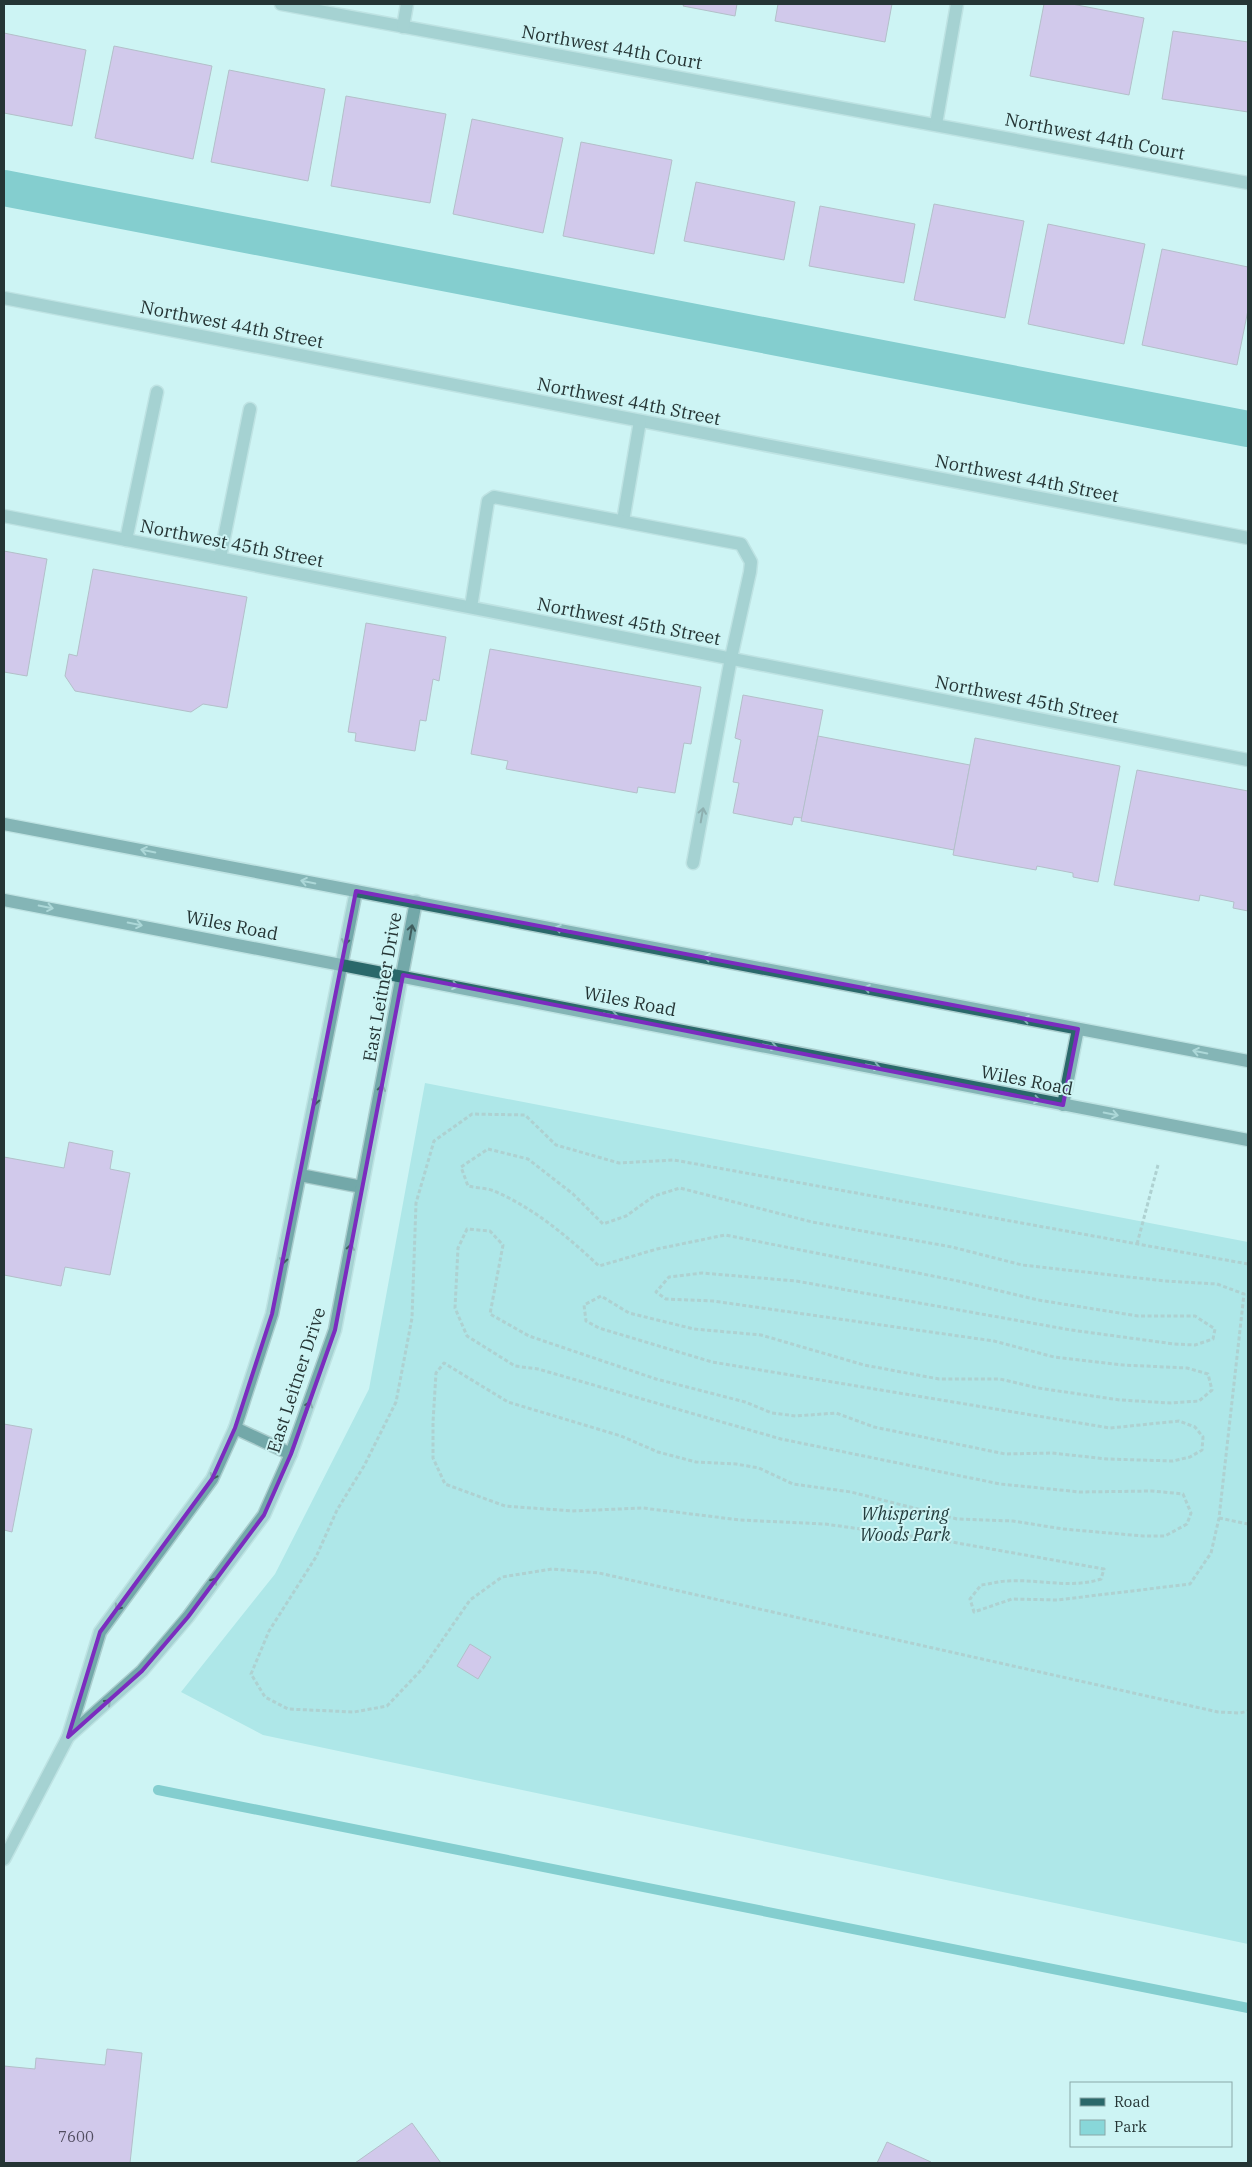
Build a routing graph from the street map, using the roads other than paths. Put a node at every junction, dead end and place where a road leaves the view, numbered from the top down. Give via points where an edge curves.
1 (282, 4) edge
2 (407, 4) edge
3 (957, 4) edge
4 (403, 27) junction
5 (936, 124) junction
6 (1248, 183) edge
7 (4, 298) edge
8 (157, 392) dead end
9 (250, 410) dead end
10 (640, 421) junction
11 (4, 516) edge
12 (623, 520) junction
13 (1248, 538) edge
14 (126, 540) junction
15 (220, 558) junction
16 (471, 608) junction
17 (730, 658) junction
18 (1248, 760) edge
19 (4, 824) edge
20 (694, 863) dead end
21 (356, 891) junction
22 (4, 900) edge
23 (416, 901) junction
24 (342, 964) junction
25 (403, 975) junction
26 (1078, 1029) junction
27 (1248, 1062) edge
28 (1063, 1105) junction
29 (1248, 1140) edge
30 (300, 1175) junction
31 (362, 1186) junction
32 (235, 1428) junction
33 (291, 1454) junction
34 (68, 1738) junction
35 (4, 1859) edge

1 - 4 street, Northwest 44th Court
2 - 4 street
3 - 5 street
4 - 5 street, Northwest 44th Court
5 - 6 street, Northwest 44th Court
7 - 10 street, Northwest 44th Street
8 - 14 street
9 - 15 street
10 - 12 street
10 - 13 street, Northwest 44th Street
11 - 14 street, Northwest 45th Street
12 - 16 street via 494,497 488,501
12 - 17 street via 741,544 746,550 751,562 750,572
14 - 15 street, Northwest 45th Street
15 - 16 street, Northwest 45th Street
16 - 17 street, Northwest 45th Street
17 - 18 street, Northwest 45th Street
20 -> 17 street
21 -> 19 main road
21 - 23 main road
21 -> 24 street, East Leitner Drive
22 -> 24 main road, Wiles Road
25 -> 23 street, East Leitner Drive
26 -> 23 main road
24 - 25 main road, Wiles Road
24 -> 30 street, East Leitner Drive
25 -> 28 main road, Wiles Road
31 -> 25 street, East Leitner Drive
27 -> 26 main road
26 - 28 main road
28 -> 29 main road, Wiles Road
30 - 31 street
30 -> 32 street, East Leitner Drive via 272,1314
33 -> 31 street, East Leitner Drive via 335,1330
32 - 33 street
32 -> 34 street, East Leitner Drive via 212,1480 100,1632
34 -> 33 street, East Leitner Drive via 142,1671 188,1617 264,1515
34 - 35 street, East Leitner Drive

